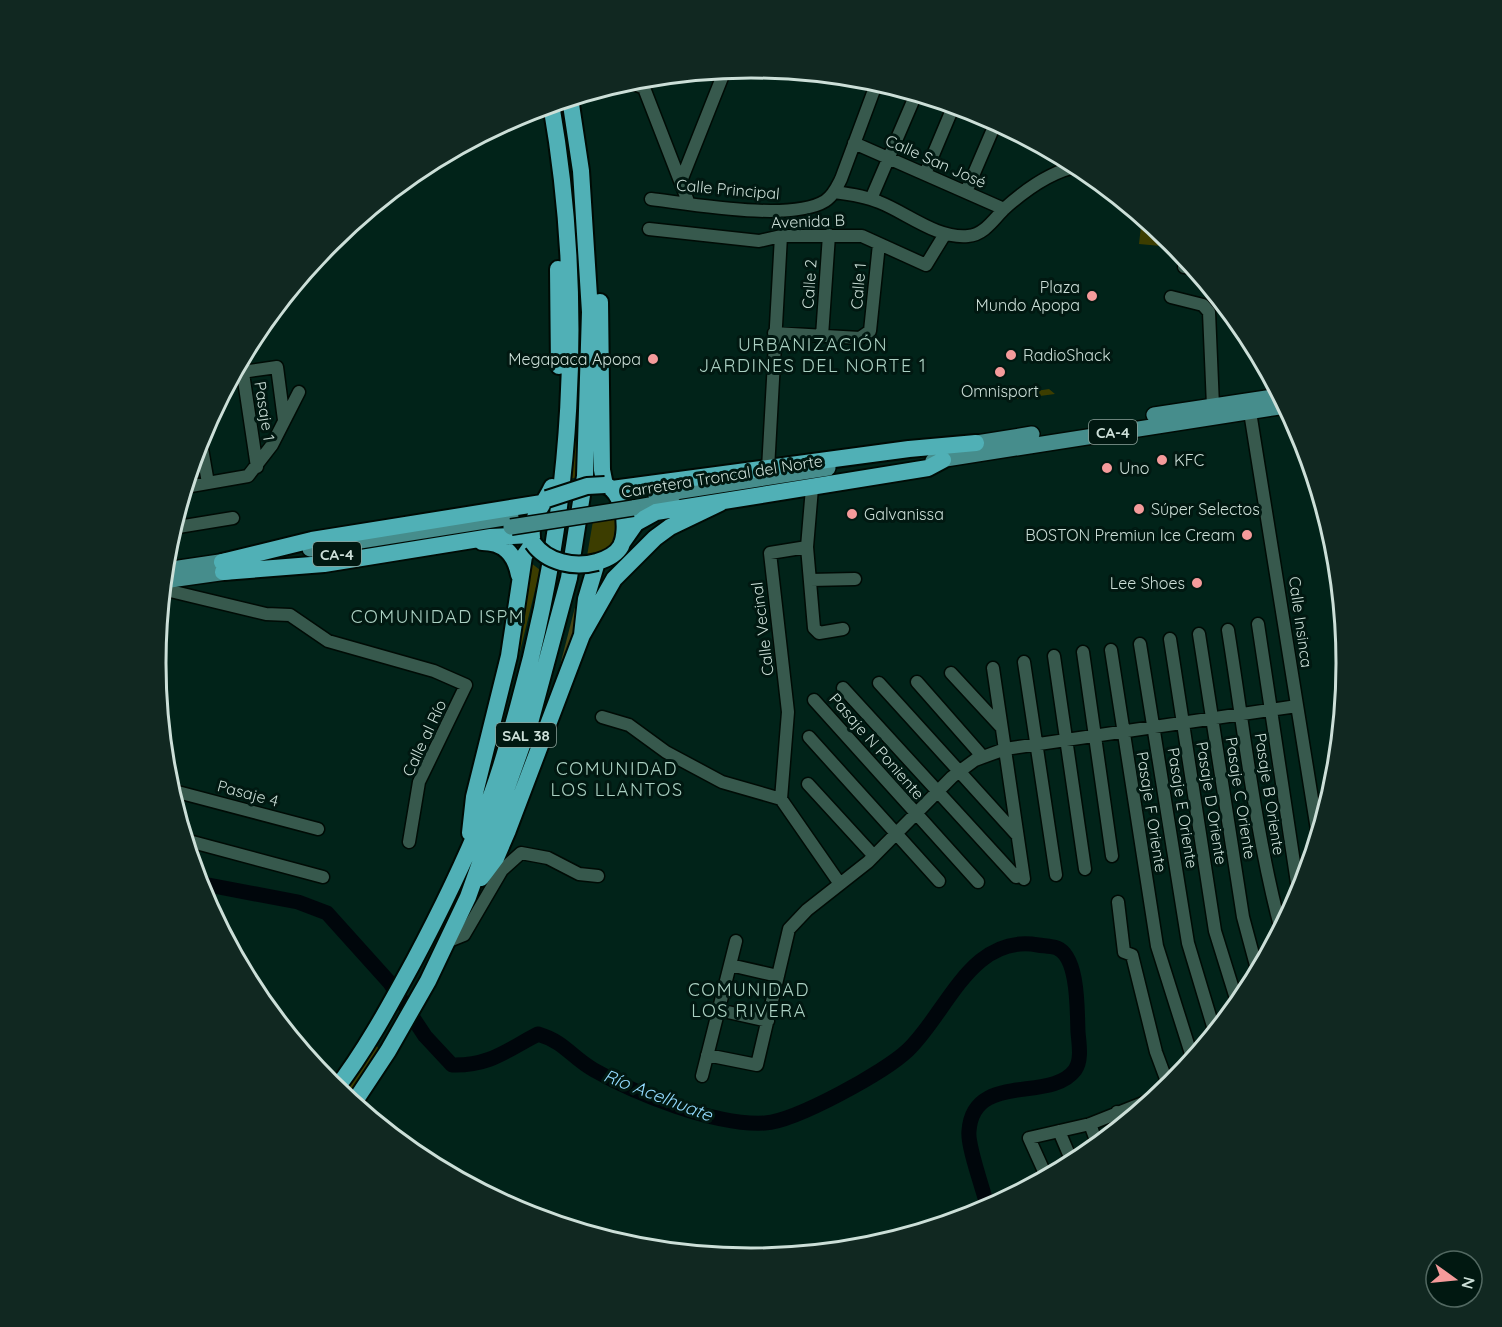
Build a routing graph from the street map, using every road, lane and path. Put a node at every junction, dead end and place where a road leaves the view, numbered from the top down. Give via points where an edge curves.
1 (722, 79) edge
2 (648, 87) edge
3 (874, 91) edge
4 (913, 101) edge
5 (571, 106) edge
6 (552, 113) edge
7 (950, 113) edge
8 (992, 130) edge
9 (854, 142) junction
10 (887, 158) junction
11 (560, 163) junction
12 (1065, 170) edge
13 (581, 171) junction
14 (925, 174) junction
15 (681, 182) junction
16 (834, 192) junction
17 (966, 192) junction
18 (651, 199) dead end
19 (871, 199) junction
20 (690, 204) junction
21 (1004, 209) junction
22 (649, 229) dead end
23 (945, 234) junction
24 (829, 235) junction
25 (781, 236) junction
26 (879, 244) junction
27 (1171, 297) dead end
28 (774, 333) junction
29 (822, 336) junction
30 (247, 366) edge
31 (242, 374) edge
32 (299, 392) dead end
33 (1272, 397) edge
34 (1213, 406) junction
35 (1277, 407) edge
36 (1250, 412) junction
37 (285, 421) junction
38 (976, 443) junction
39 (203, 457) edge
40 (943, 460) junction
41 (257, 466) junction
42 (768, 469) junction
43 (208, 483) junction
44 (194, 486) edge
45 (608, 487) junction
46 (812, 488) junction
47 (545, 501) junction
48 (633, 503) junction
49 (720, 503) junction
50 (233, 518) dead end
51 (182, 526) edge
52 (532, 539) junction
53 (457, 543) junction
54 (622, 544) junction
55 (807, 547) junction
56 (597, 562) junction
57 (222, 567) junction
58 (174, 570) edge
59 (172, 579) edge
60 (855, 579) dead end
61 (810, 580) junction
62 (520, 581) junction
63 (171, 591) edge
64 (1258, 624) dead end
65 (843, 629) dead end
66 (1228, 630) dead end
67 (1199, 634) dead end
68 (582, 635) junction
69 (1170, 639) dead end
70 (1140, 644) dead end
71 (1111, 650) dead end
72 (1083, 652) dead end
73 (1054, 656) dead end
74 (1024, 662) dead end
75 (993, 668) dead end
76 (951, 672) dead end
77 (917, 682) dead end
78 (879, 683) dead end
79 (843, 688) dead end
80 (814, 700) dead end
81 (1296, 706) junction
82 (1269, 710) junction
83 (1241, 714) junction
84 (602, 717) dead end
85 (1211, 718) junction
86 (1183, 723) junction
87 (1153, 727) junction
88 (1002, 728) junction
89 (1123, 732) junction
90 (1094, 736) junction
91 (809, 737) dead end
92 (1066, 740) junction
93 (1036, 745) junction
94 (1005, 749) junction
95 (983, 757) junction
96 (960, 772) junction
97 (808, 784) dead end
98 (180, 793) edge
99 (937, 793) junction
100 (781, 799) junction
101 (915, 814) junction
102 (1315, 820) edge
103 (318, 829) dead end
104 (897, 833) junction
105 (1018, 836) junction
106 (194, 842) edge
107 (409, 842) dead end
108 (468, 849) junction
109 (874, 856) junction
110 (1112, 856) dead end
111 (1085, 869) dead end
112 (1056, 874) dead end
113 (598, 876) dead end
114 (323, 877) dead end
115 (1296, 878) edge
116 (939, 881) dead end
117 (978, 882) dead end
118 (840, 884) junction
119 (468, 897) junction
120 (1118, 903) dead end
121 (1278, 918) edge
122 (449, 941) junction
123 (736, 941) dead end
124 (1255, 961) edge
125 (730, 965) junction
126 (778, 976) junction
127 (1235, 994) edge
128 (719, 1010) junction
129 (768, 1021) junction
130 (1212, 1024) edge
131 (1190, 1051) edge
132 (707, 1055) junction
133 (702, 1076) dead end
134 (1165, 1078) edge
135 (341, 1082) edge
136 (357, 1097) edge
137 (1133, 1108) edge
138 (1117, 1112) junction
139 (1119, 1118) edge
140 (1090, 1124) junction
141 (1059, 1131) junction
142 (1095, 1137) edge
143 (1069, 1155) edge
144 (1044, 1171) edge

1 - 15 street
2 - 15 street
3 - 9 street
4 - 10 street
5 - 13 highway, SAL 38
6 - 11 highway, SAL 38
7 - 14 street
8 - 17 street
9 - 10 street, Calle San José
9 - 16 street
10 - 14 street, Calle San José
10 - 19 street
11 - 47 highway via 557,454 554,481
11 - 108 highway, SAL 38 via 570,307 563,483 530,663 501,765
12 - 21 street via 1044,179
13 - 45 highway via 599,292 601,444
13 - 119 highway, SAL 38 via 590,312 585,476 578,529 569,578 530,723
14 - 17 street, Calle San José
15 - 20 street
16 - 19 street
16 - 20 street, Calle Principal via 824,202 776,213
17 - 21 street, Calle San José
18 - 20 street, Calle Principal
19 - 23 street
21 - 23 street via 981,232 971,236
22 - 25 street, Avenida B via 759,241
23 - 26 street, Avenida B via 926,266
24 - 25 street, Avenida B
24 - 26 street, Avenida B via 862,237
24 - 29 street, Calle 2
25 - 28 street
26 - 29 street, Calle 1 via 870,331 860,338
27 - 34 street via 1203,305 1209,312
28 - 29 street
28 - 42 street
30 - 37 street via 277,367
31 - 41 street, Pasaje 1
32 - 37 street
33 - 34 main road, Carretera Troncal del Norte / CA-4
34 - 38 main road, Carretera Troncal del Norte / CA-4
35 - 36 main road, Carretera Troncal del Norte / CA-4
36 - 40 main road, Carretera Troncal del Norte / CA-4
36 - 81 street, Calle Insinca
37 - 41 street
38 - 42 highway
38 - 48 main road, Carretera Troncal del Norte / CA-4
39 - 43 street
40 - 46 highway via 928,468
40 - 48 main road, Carretera Troncal del Norte / CA-4
41 - 43 street via 248,476
42 - 45 highway
43 - 44 street
45 - 47 highway, bridge via 587,486
45 - 54 highway via 623,515
46 - 49 highway
46 - 55 street
47 - 52 highway via 534,518
47 - 57 highway via 312,540
48 - 57 main road, Carretera Troncal del Norte / CA-4
49 - 54 highway via 648,515 633,526
49 - 68 highway via 670,527 637,553 614,579
50 - 51 street
52 - 53 highway via 491,537
52 - 56 highway, bridge via 541,553 561,562
52 - 62 highway via 524,556
53 - 57 highway via 324,564
53 - 62 highway via 489,542 504,547 516,562
54 - 56 highway via 612,556
55 - 61 street
55 - 100 street, Calle Vecinal via 770,553 788,712
56 - 68 highway via 586,599
57 - 58 main road, Carretera Troncal del Norte / CA-4
57 - 59 main road, Carretera Troncal del Norte / CA-4
60 - 61 street
61 - 65 street via 814,628 819,633
62 - 108 highway via 503,685 474,797
63 - 107 street, Calle al Río via 266,614 290,615 328,641 434,671 466,685 419,782
64 - 82 street
66 - 83 street, Pasaje B Oriente
67 - 85 street, Pasaje C Oriente
68 - 119 highway via 496,858
69 - 86 street, Pasaje D Oriente
70 - 87 street, Pasaje E Oriente
71 - 89 street, Pasaje F Oriente
72 - 90 street
73 - 92 street
74 - 93 street
75 - 88 street
76 - 88 street
77 - 95 street
78 - 96 street
79 - 99 street
80 - 101 street, Pasaje N Poniente
81 - 82 street
81 - 102 street, Calle Insinca
82 - 83 street
82 - 115 street
83 - 85 street
83 - 121 street, Pasaje B Oriente via 1267,879
84 - 100 street via 629,725 666,752 722,782
85 - 86 street
85 - 124 street, Pasaje C Oriente via 1243,917
86 - 87 street
86 - 127 street, Pasaje D Oriente via 1215,931
87 - 89 street
87 - 130 street, Pasaje E Oriente via 1188,943
88 - 94 street
89 - 90 street
89 - 131 street, Pasaje F Oriente via 1157,946
90 - 92 street
90 - 110 street
91 - 104 street
92 - 93 street
92 - 111 street
93 - 94 street
93 - 112 street
94 - 95 street
94 - 105 street
95 - 96 street
96 - 99 street
96 - 105 street
97 - 109 street
98 - 103 street, Pasaje 4
99 - 101 street
99 - 105 street via 1020,878
100 - 118 street
101 - 104 street
101 - 117 street, Pasaje N Poniente
104 - 109 street
104 - 116 street
106 - 114 street
108 - 135 highway, SAL 38 via 409,970
109 - 118 street
113 - 122 street via 579,874 548,858 521,853 502,870 464,935
118 - 126 street via 789,929
119 - 122 highway, SAL 38
120 - 134 street via 1124,952 1132,955
122 - 136 highway, SAL 38 via 388,1051
123 - 125 street
125 - 126 street
125 - 128 street
126 - 129 street
128 - 129 street
128 - 132 street
129 - 132 street via 757,1065
132 - 133 street
137 - 138 street
138 - 139 street
138 - 140 street
140 - 141 street
140 - 142 street
141 - 143 street
141 - 144 street via 1029,1138

